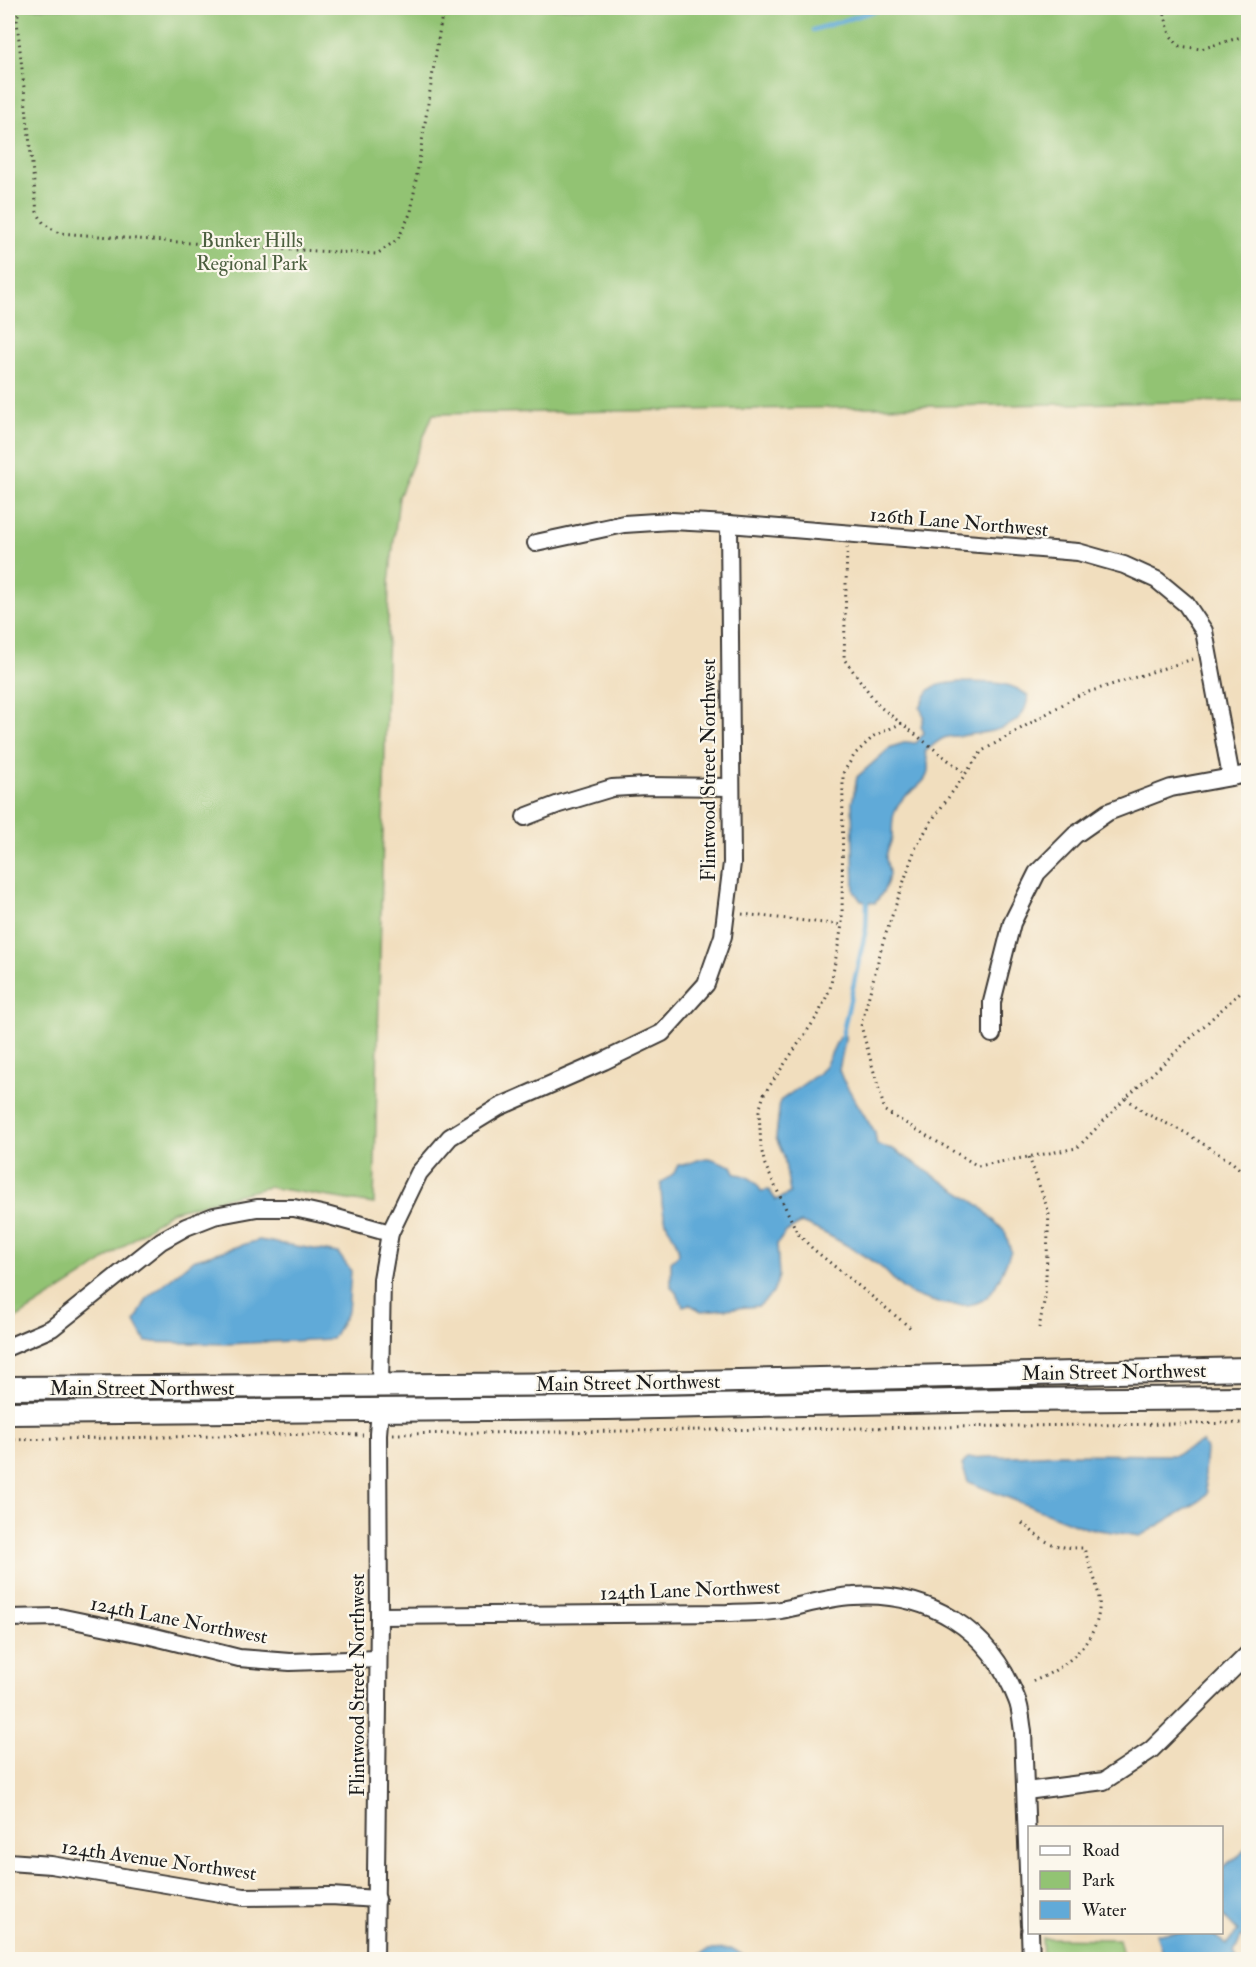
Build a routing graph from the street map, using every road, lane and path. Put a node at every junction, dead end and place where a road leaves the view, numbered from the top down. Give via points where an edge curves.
1 (19, 8) edge
2 (443, 8) edge
3 (1163, 8) edge
4 (1248, 35) edge
5 (729, 524) junction
6 (848, 534) junction
7 (536, 543) dead end
8 (1210, 654) junction
9 (902, 723) junction
10 (966, 774) junction
11 (1248, 774) edge
12 (1231, 777) junction
13 (730, 787) junction
14 (525, 818) dead end
15 (726, 912) junction
16 (842, 926) junction
17 (1248, 985) edge
18 (992, 1034) dead end
19 (1126, 1098) junction
20 (1029, 1157) junction
21 (1248, 1177) edge
22 (390, 1233) junction
23 (1039, 1328) dead end
24 (912, 1329) dead end
25 (8, 1347) edge
26 (1248, 1369) edge
27 (380, 1386) junction
28 (8, 1388) edge
29 (1248, 1398) edge
30 (380, 1410) junction
31 (8, 1413) edge
32 (1248, 1423) edge
33 (378, 1434) junction
34 (8, 1440) edge
35 (1022, 1523) dead end
36 (379, 1616) junction
37 (8, 1618) edge
38 (1248, 1654) edge
39 (378, 1659) junction
40 (1031, 1682) dead end
41 (1026, 1791) junction
42 (8, 1862) edge
43 (1028, 1881) edge
44 (377, 1899) junction
45 (1030, 1934) edge
46 (375, 1959) edge
47 (1031, 1959) edge

1 - 2 path via 17,21 37,212 44,224 59,233 377,254 398,239 411,212
3 - 4 path via 1170,34 1179,46 1201,49
5 - 6 street, 126th Lane Northwest
5 - 7 street, 126th Lane Northwest via 624,524
5 - 13 street, Flintwood Street Northwest
6 - 8 street, 126th Lane Northwest via 1078,552 1124,565 1157,580 1186,604 1204,631
6 - 9 path via 844,659 879,706
8 - 10 path via 1078,694 982,751
8 - 12 street, 126th Lane Northwest
9 - 10 path
9 - 16 path via 874,736 855,754 843,773
10 - 20 path via 915,849 883,942 861,1026 885,1111 978,1166
11 - 12 street
12 - 18 street via 1171,788 1108,812 1075,835 1037,873 1012,922 992,1002
13 - 14 street via 612,788
13 - 15 street, Flintwood Street Northwest via 732,862
15 - 16 path
15 - 22 street, Flintwood Street Northwest via 723,936 706,984 662,1033 499,1107 450,1137 419,1173
16 - 24 path via 830,990 818,1015 764,1094 759,1111 761,1148 765,1165 798,1234
17 - 19 path
19 - 20 path via 1077,1148
19 - 21 path via 1144,1113 1196,1139
20 - 23 path via 1049,1213 1045,1298
22 - 25 street via 294,1208 257,1208 214,1216 161,1241 52,1328
22 - 27 street, Flintwood Street Northwest via 382,1279
26 - 27 main road, Main Street Northwest
27 - 28 main road, Main Street Northwest
29 - 30 main road, Main Street Northwest
30 - 31 main road, Main Street Northwest
30 - 33 street, Flintwood Street Northwest
32 - 33 path
33 - 34 path
33 - 36 street, Flintwood Street Northwest
35 - 40 path via 1047,1543 1084,1548 1098,1594 1098,1617 1091,1638 1048,1676
36 - 39 street, Flintwood Street Northwest
36 - 41 street, 124th Lane Northwest via 727,1613 778,1610 850,1596 910,1600 960,1622 995,1658 1018,1701
37 - 39 street, 124th Lane Northwest via 59,1617 239,1658 290,1662
38 - 41 street via 1151,1750 1104,1781
39 - 44 street, Flintwood Street Northwest
41 - 43 street, 124th Lane Northwest
42 - 44 street, 124th Avenue Northwest via 244,1897
44 - 46 street, Flintwood Street Northwest
45 - 47 street

